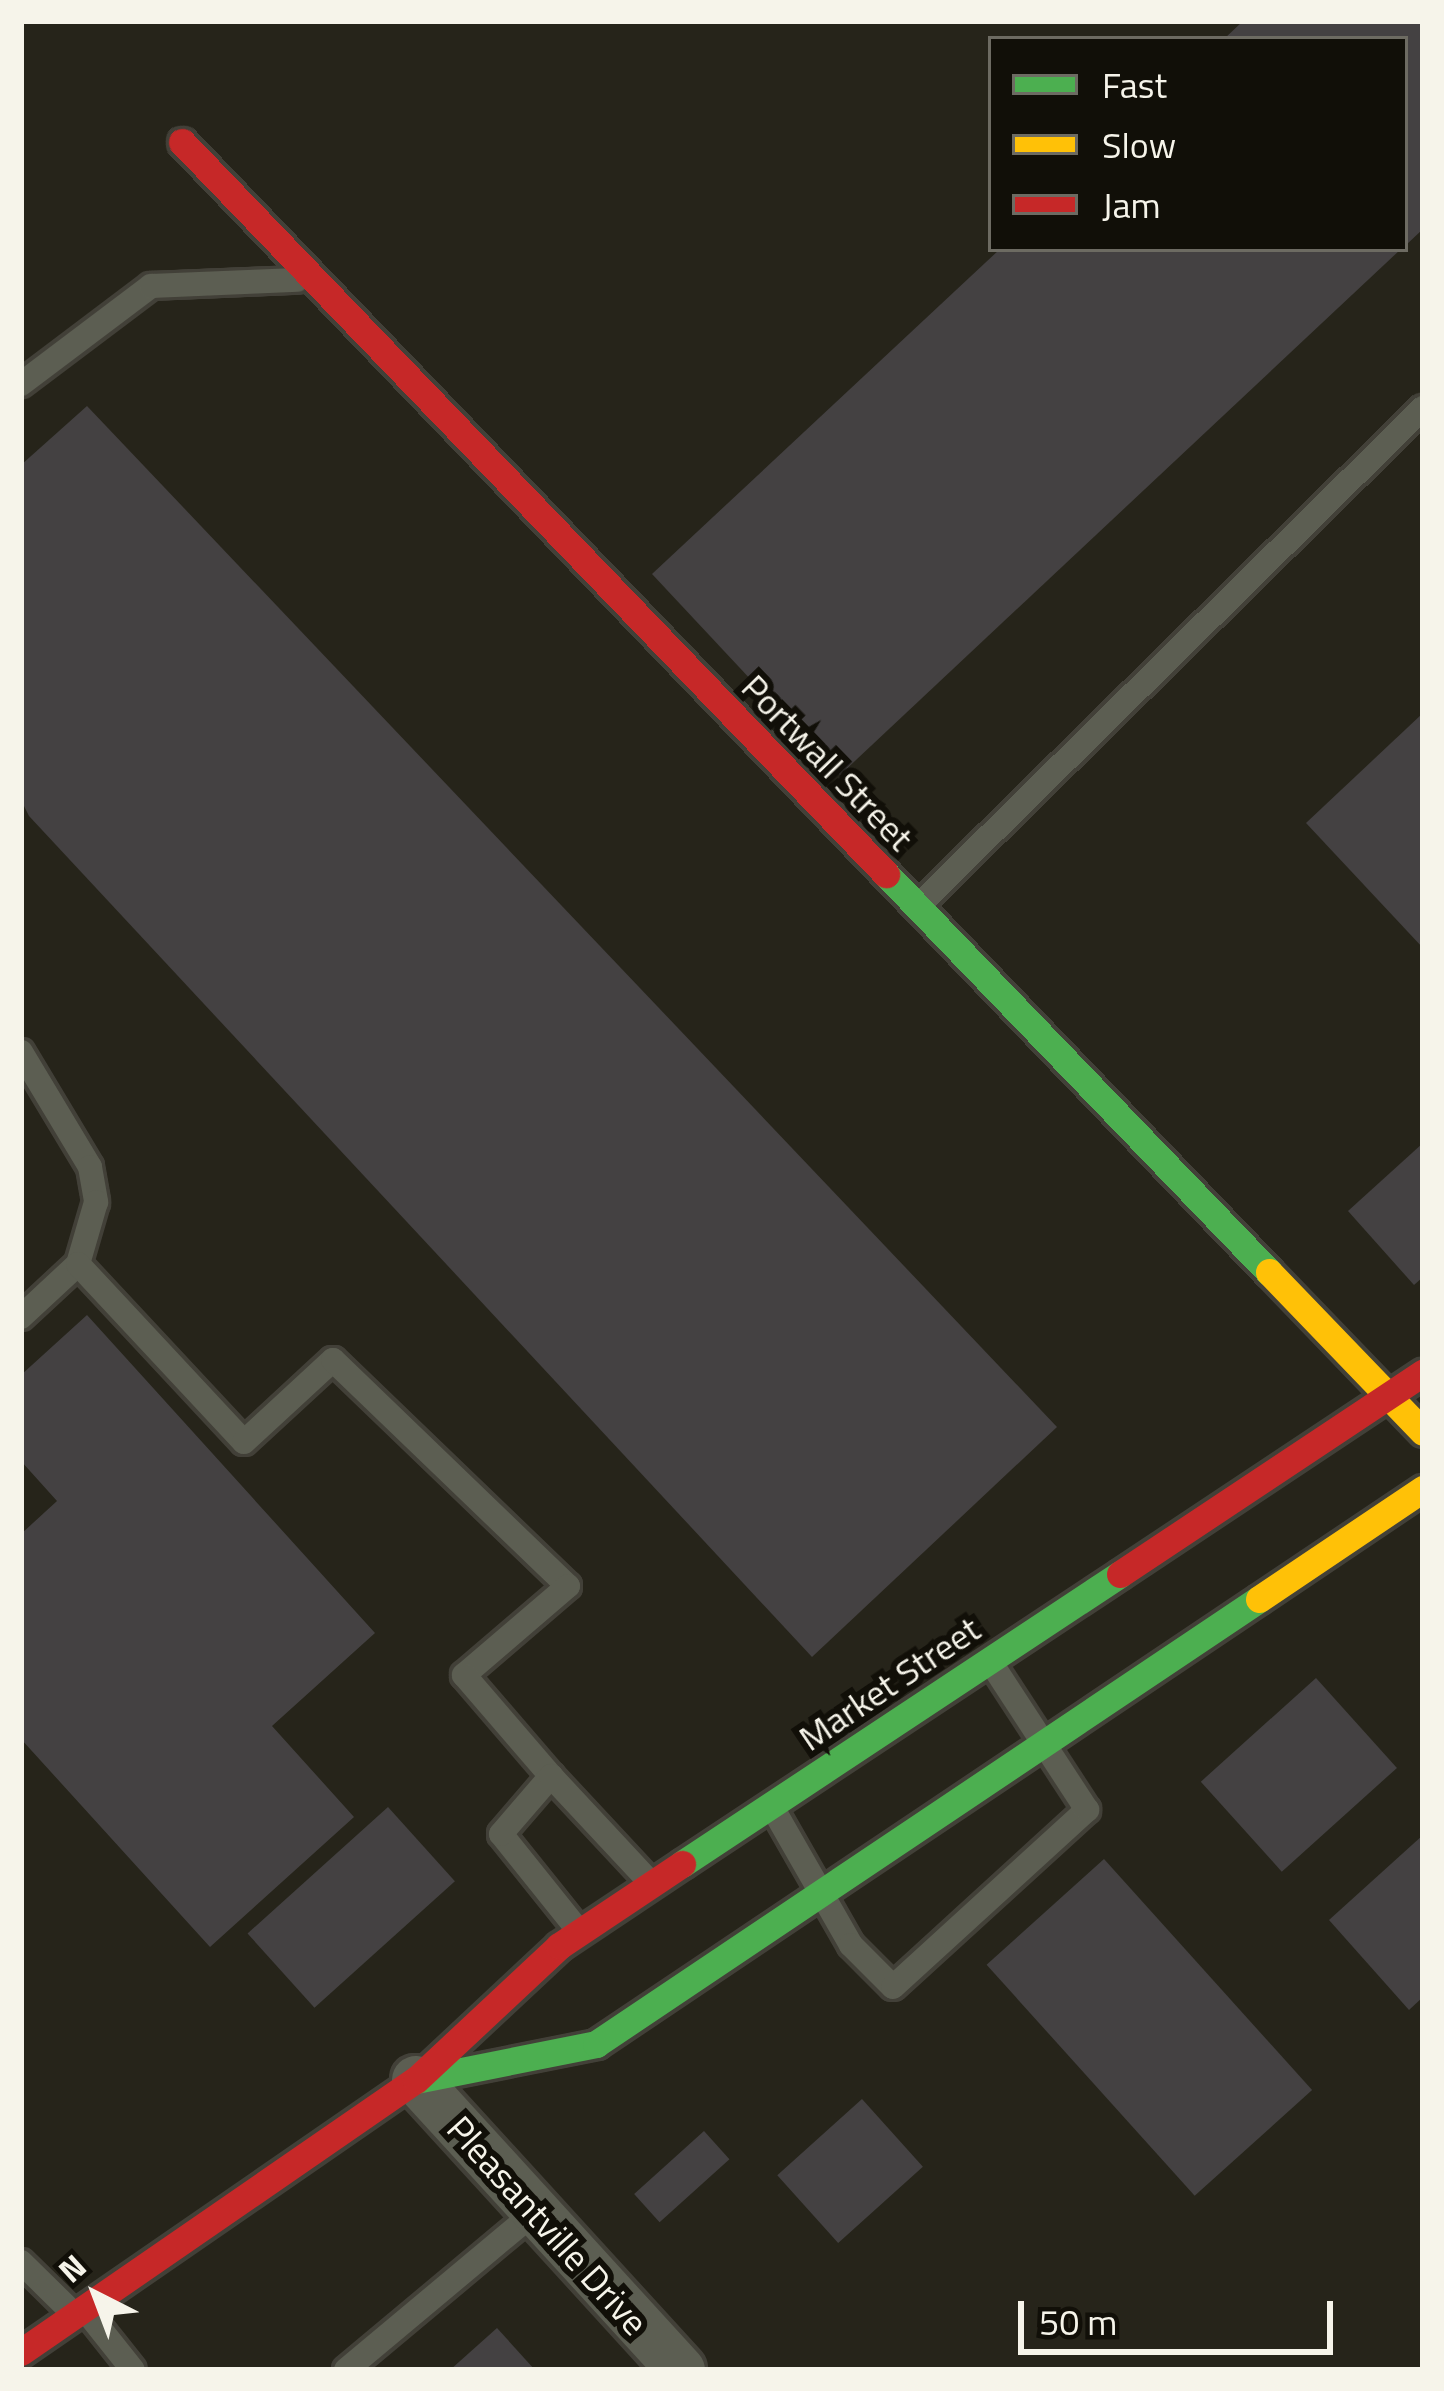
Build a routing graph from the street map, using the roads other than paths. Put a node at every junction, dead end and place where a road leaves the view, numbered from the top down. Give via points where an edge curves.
1 (182, 142) dead end
2 (314, 280) junction
3 (21, 384) edge
4 (1423, 408) edge
5 (917, 907) junction
6 (21, 1052) edge
7 (78, 1264) junction
8 (21, 1317) edge
9 (1423, 1372) edge
10 (1387, 1395) junction
11 (1423, 1432) edge
12 (1423, 1489) edge
13 (989, 1660) junction
14 (1042, 1744) junction
15 (551, 1776) junction
16 (771, 1805) junction
17 (652, 1884) junction
18 (822, 1892) junction
19 (580, 1932) junction
20 (416, 2080) junction
21 (536, 2211) junction
22 (21, 2262) edge
23 (80, 2312) junction
24 (21, 2353) edge
25 (133, 2370) edge
26 (346, 2370) edge
27 (681, 2370) edge

1 - 2 main road, Portwall Street
2 - 3 lane via 151,286
2 - 5 main road, Portwall Street
4 - 5 lane
5 - 10 main road, Portwall Street
6 - 7 lane via 90,1167 96,1202
7 - 8 lane
7 - 15 lane via 244,1442 333,1360 568,1586 464,1675
9 - 10 main road, Market Street
10 - 11 main road, Portwall Street
10 - 13 main road, Market Street
12 - 14 main road, Market Street
13 - 14 lane
13 - 16 main road, Market Street
14 - 18 main road, Market Street
14 - 18 lane via 1087,1810 893,1987 851,1945
15 - 17 lane
15 - 19 lane via 501,1834
16 - 17 main road, Market Street
16 - 18 lane
17 - 19 main road, Market Street
18 - 20 main road, Market Street via 596,2044
19 - 20 main road, Market Street
20 - 21 street, Pleasantville Drive
20 - 23 main road, Market Street
21 - 26 lane
21 - 27 street, Pleasantville Drive
22 - 23 lane
23 - 24 main road, Market Street
23 - 25 lane

